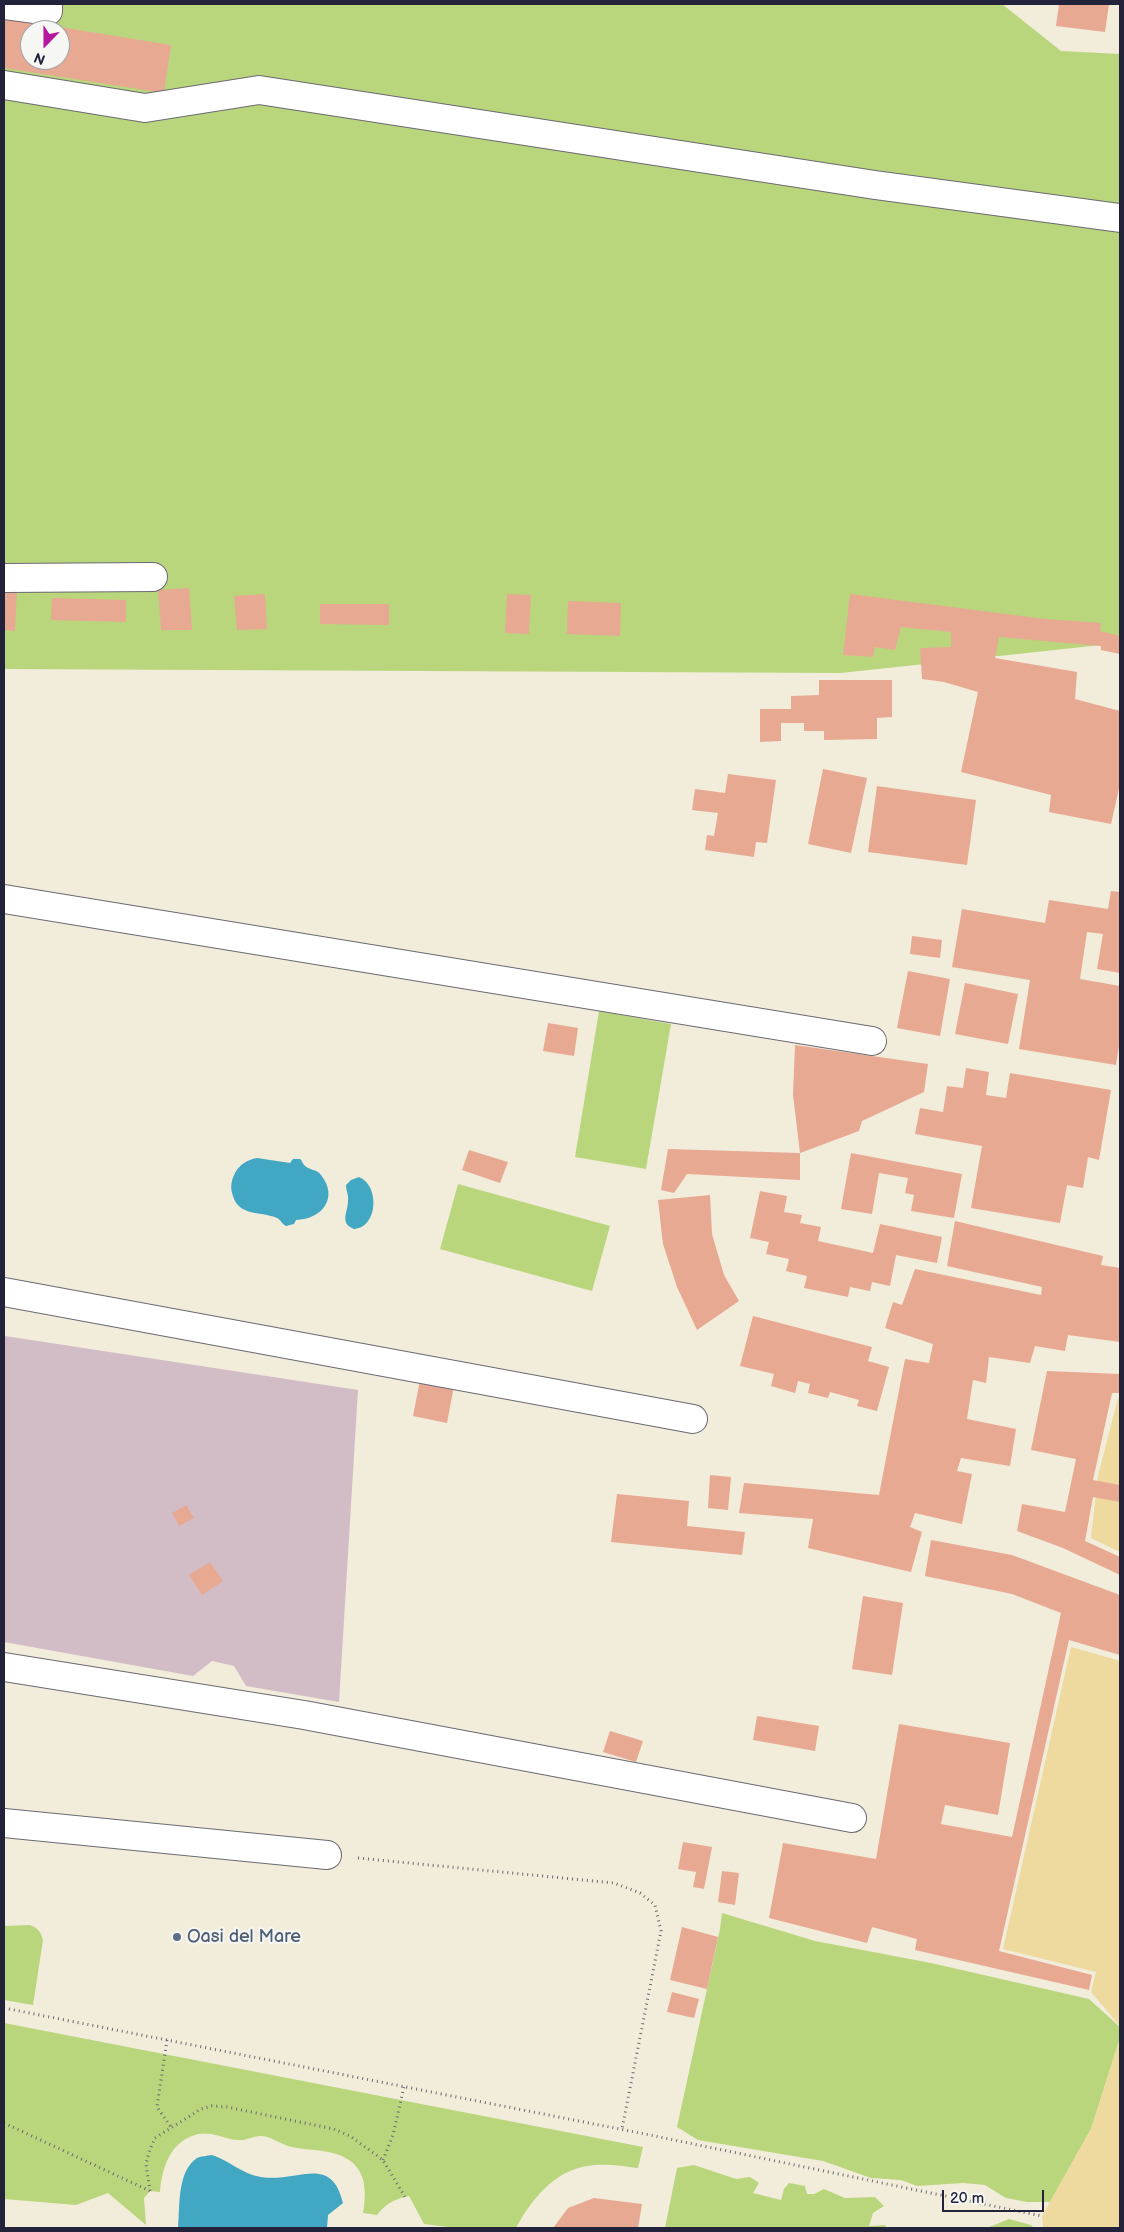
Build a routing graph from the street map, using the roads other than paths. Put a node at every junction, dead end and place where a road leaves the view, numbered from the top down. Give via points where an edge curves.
1 (48, 4) edge
2 (4, 5) edge
3 (4, 85) edge
4 (1120, 218) edge
5 (153, 577) dead end
6 (4, 578) edge
7 (4, 899) edge
8 (872, 1041) dead end
9 (4, 1292) edge
10 (693, 1419) dead end
11 (4, 1667) edge
12 (852, 1818) dead end
13 (4, 1823) edge
14 (327, 1855) road end

1 - 2 lane via 48,11
3 - 4 lane via 145,108 259,90 876,185
5 - 6 lane
7 - 8 lane
9 - 10 lane
11 - 12 lane via 304,1715
13 - 14 lane

